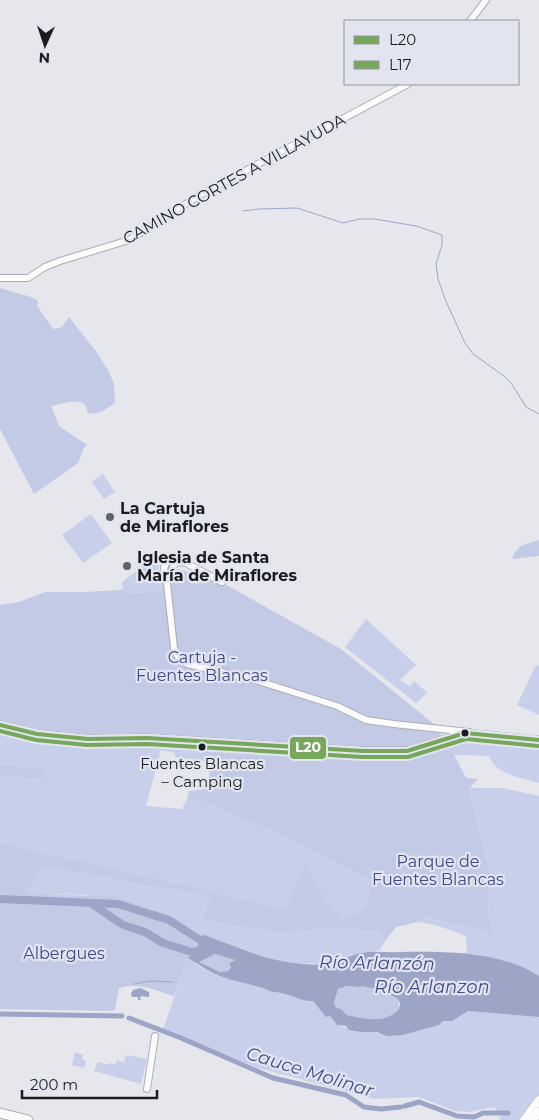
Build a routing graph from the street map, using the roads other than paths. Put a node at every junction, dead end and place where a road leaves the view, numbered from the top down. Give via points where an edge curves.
1 (486, 0) edge
2 (471, 20) edge
3 (406, 85) edge
4 (0, 278) edge
5 (222, 582) dead end
6 (0, 725) edge
7 (440, 728) junction
8 (448, 729) junction
9 (472, 733) junction
10 (449, 738) junction
11 (539, 740) edge
12 (154, 1036) dead end
13 (147, 1089) dead end
14 (539, 1100) edge
15 (539, 1112) edge
16 (0, 1115) edge
17 (28, 1120) edge
18 (524, 1120) edge
19 (533, 1120) edge

1 - 2 street
3 - 4 street, CAMINO CORTES A VILLAYUDA via 200,195 135,237 60,261 28,278
5 - 7 street via 184,562 174,563 167,583 174,648 178,657 187,664 311,697 372,721
6 - 10 main road via 37,734 88,739 147,738 363,751 407,750
7 - 8 street
7 - 10 street
8 - 9 street
8 - 10 street via 452,732
9 - 10 main road
9 - 11 main road
12 - 13 street
14 - 18 main road
15 - 19 main road
16 - 17 highway

